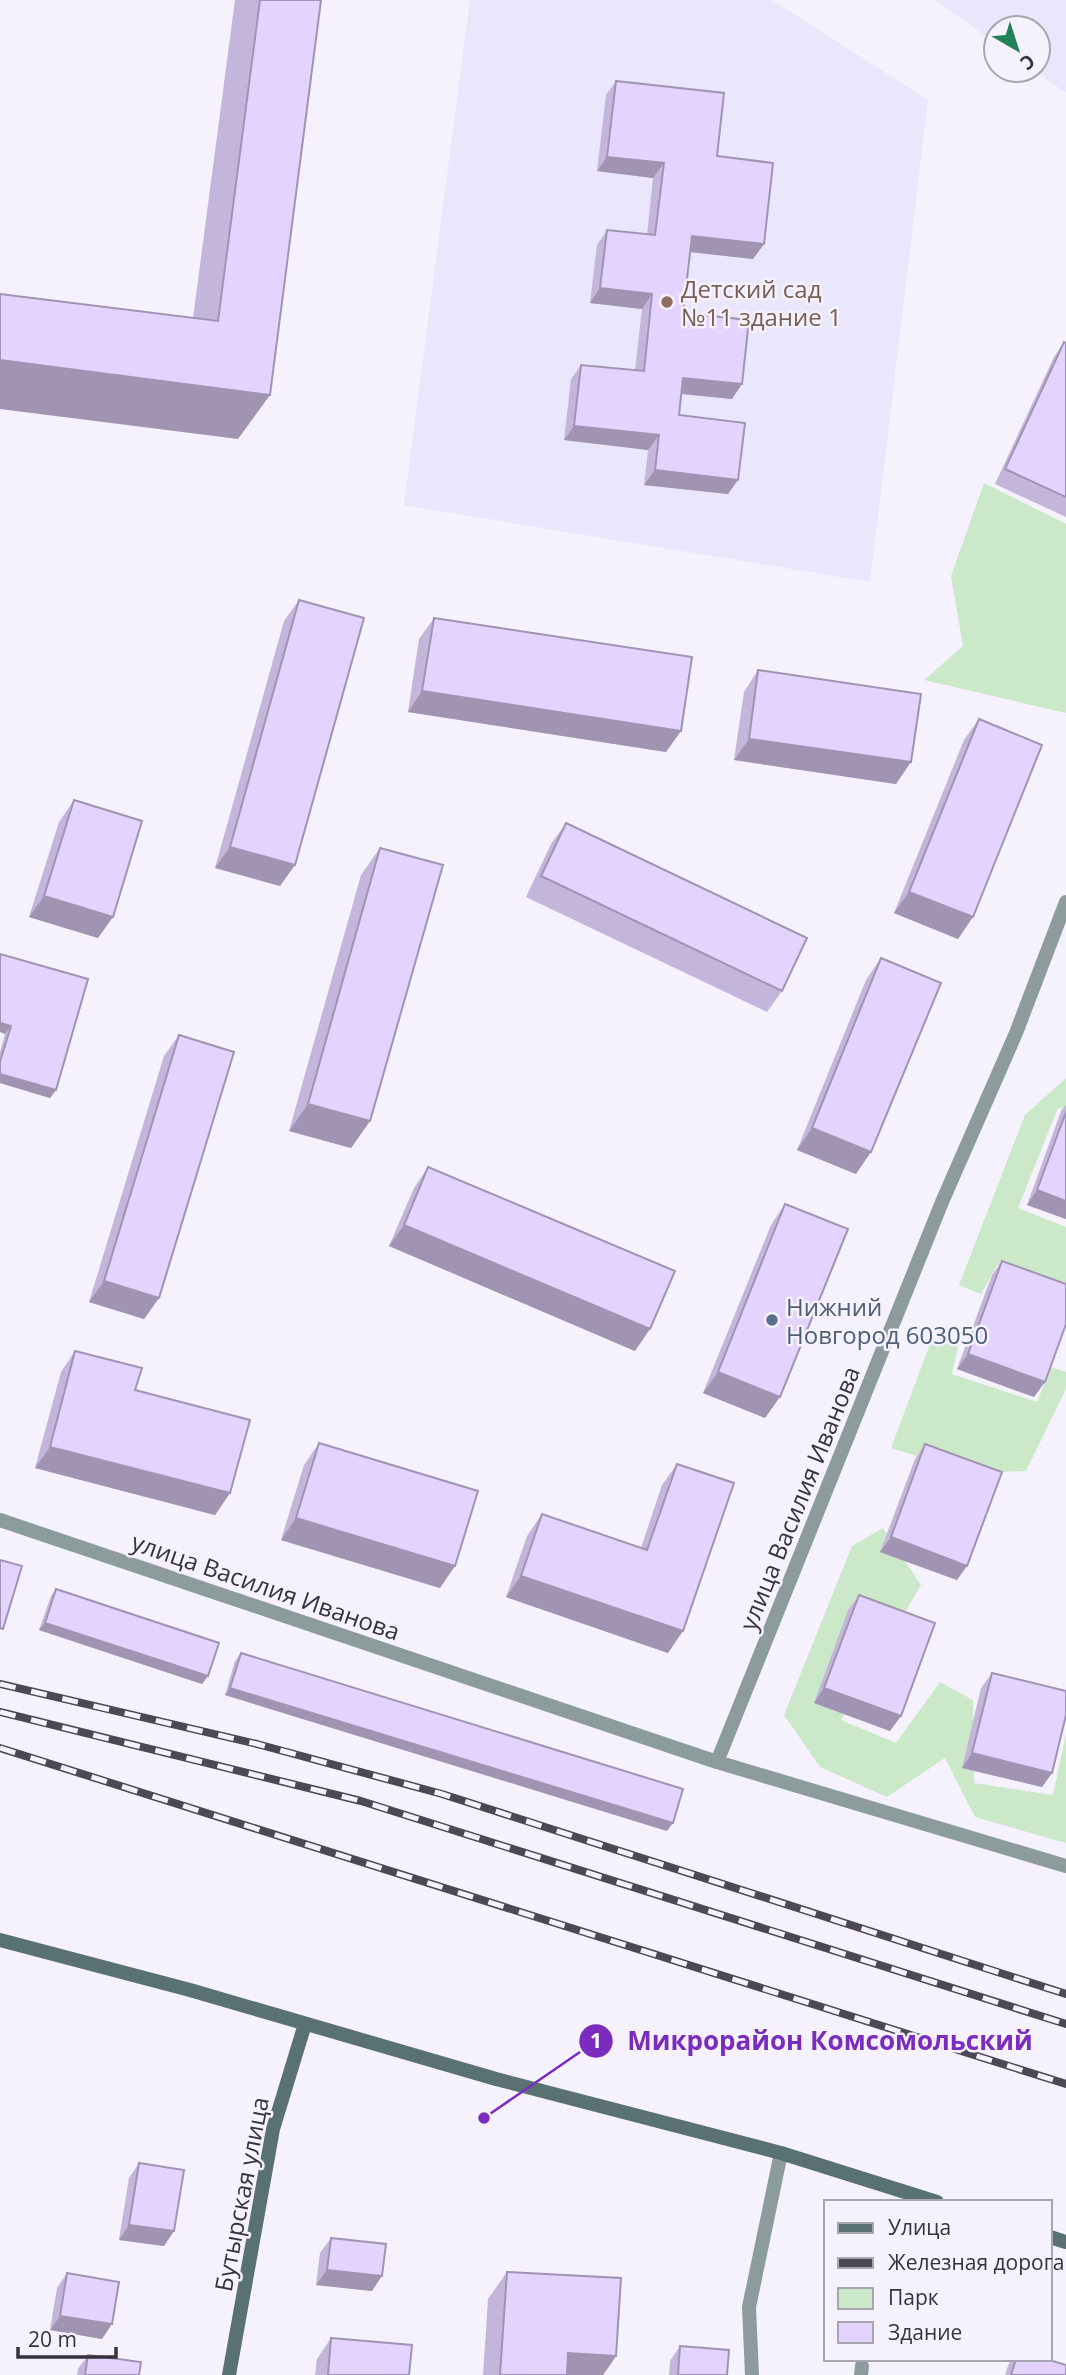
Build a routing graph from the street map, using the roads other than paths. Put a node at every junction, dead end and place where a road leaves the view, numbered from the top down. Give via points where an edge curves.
1 (1066, 902) edge
2 (0, 1520) edge
3 (717, 1762) junction
4 (1066, 1866) edge
5 (0, 1940) edge
6 (305, 2024) junction
7 (781, 2152) junction
8 (931, 2200) edge
9 (229, 2375) edge
10 (752, 2375) edge

1 - 3 street, улица Василия Иванова
2 - 3 street, улица Василия Иванова
3 - 4 street, улица Василия Иванова
5 - 6 street
6 - 7 street via 496,2079
6 - 9 street, Бутырская улица via 273,2129
7 - 8 street
7 - 10 street via 749,2307

